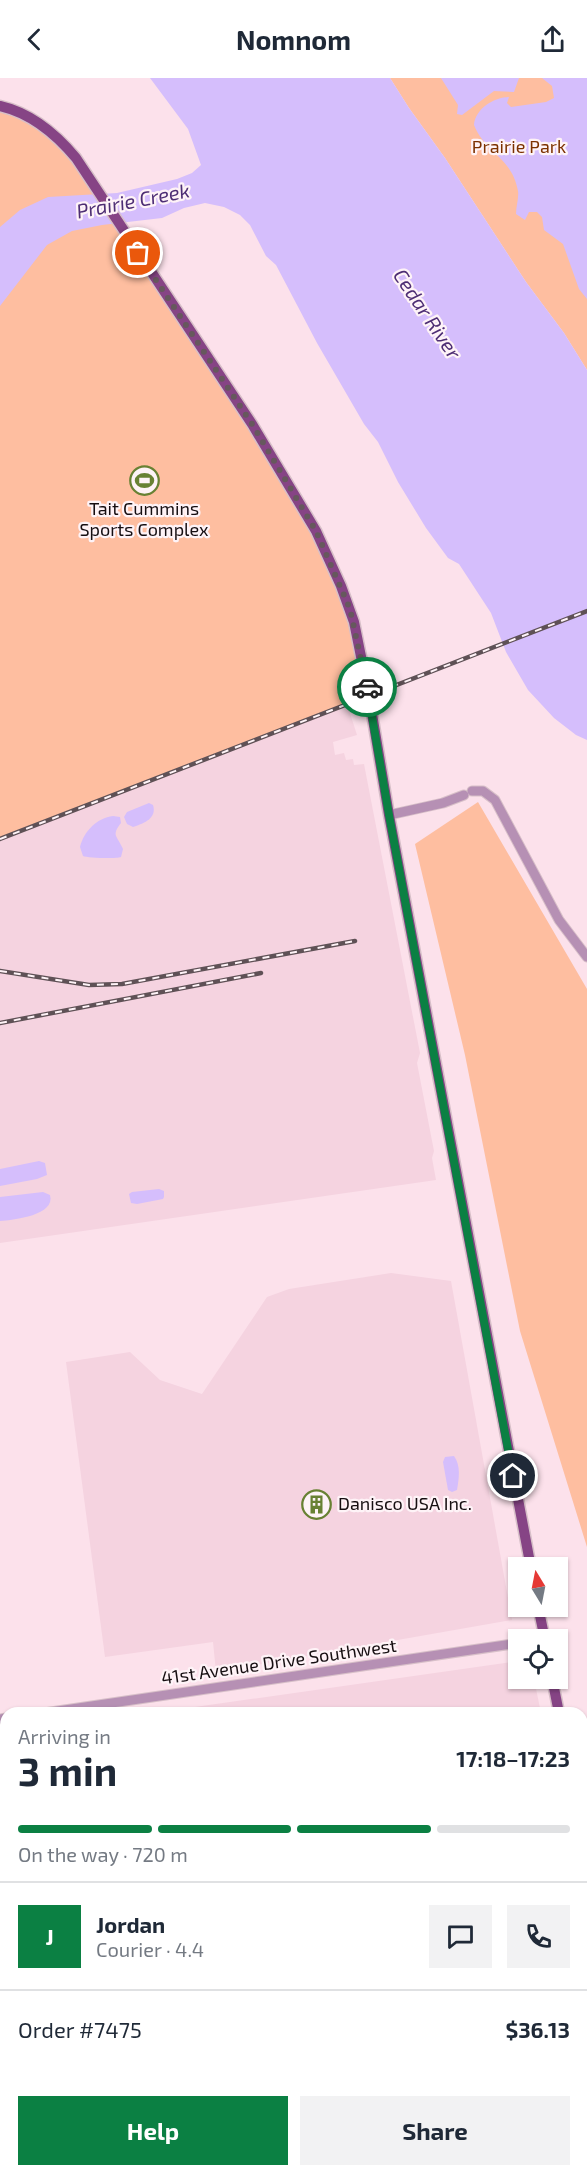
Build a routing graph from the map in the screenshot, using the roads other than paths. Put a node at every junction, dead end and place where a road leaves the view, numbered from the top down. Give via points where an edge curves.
1 (0, 106) edge
2 (389, 815) junction
3 (587, 957) edge
4 (529, 1557) edge
5 (508, 1645) edge
6 (554, 1689) edge
7 (85, 1707) edge
8 (558, 1707) edge

1 - 2 main road via 36,121 60,138 280,468 316,531 345,596 356,634
2 - 3 street via 483,791 495,800 559,920
2 - 4 main road
5 - 7 street, 41st Avenue Drive Southwest
6 - 8 main road

